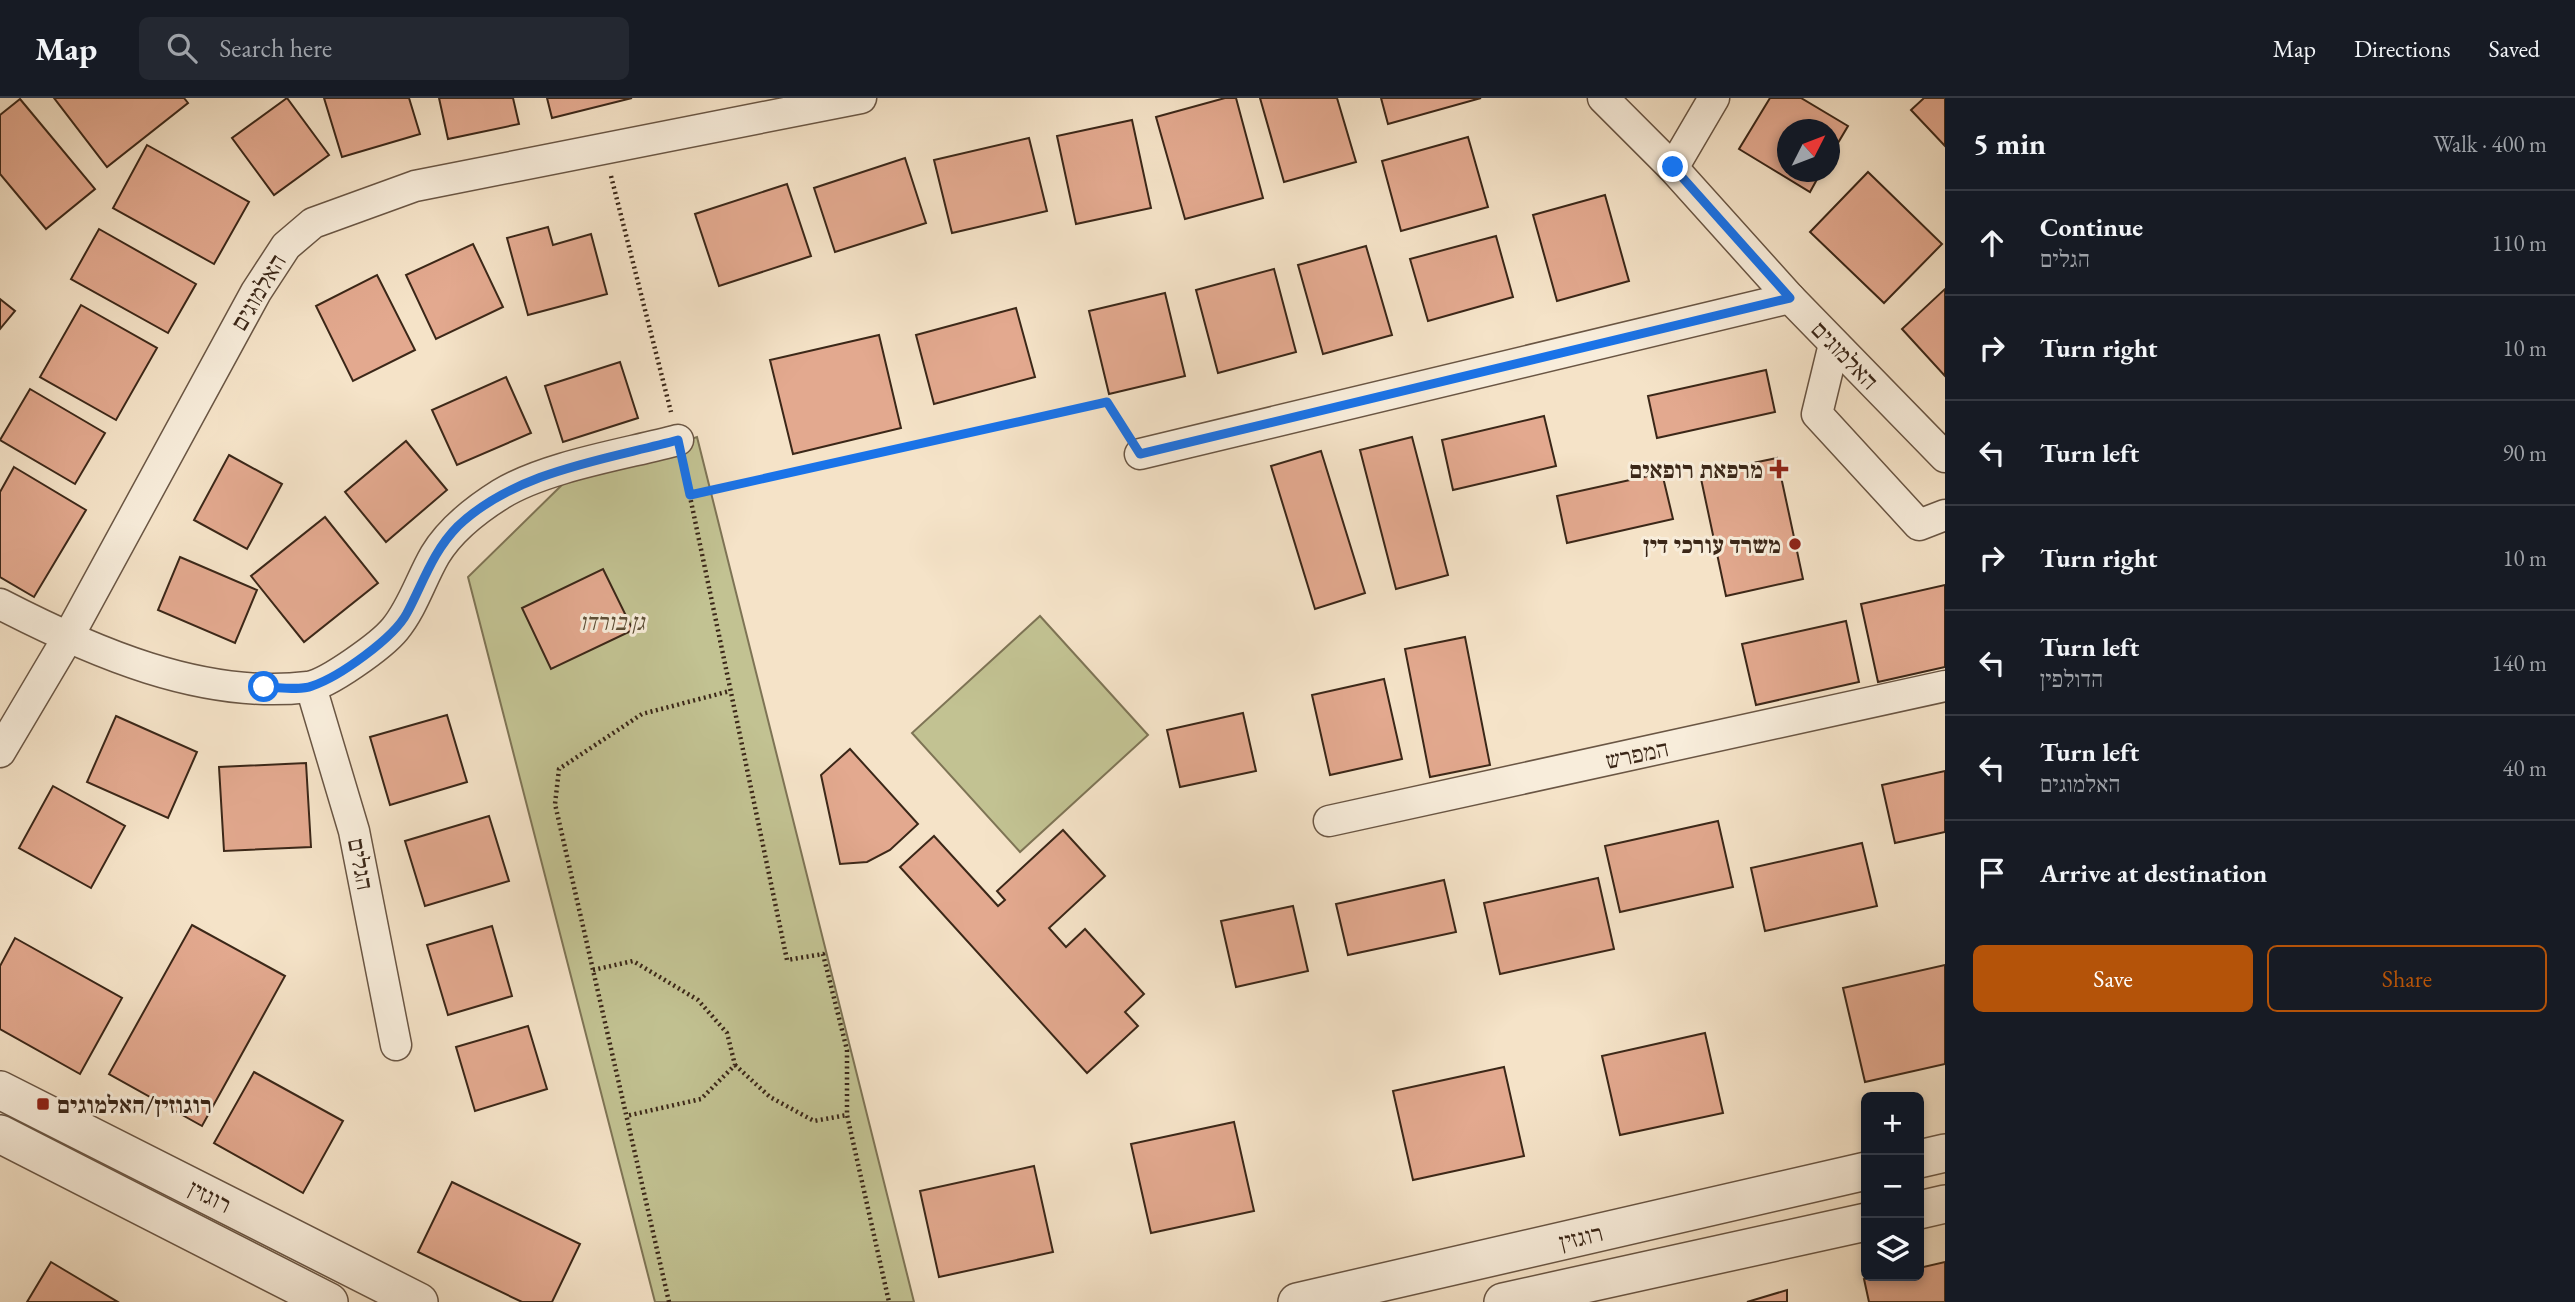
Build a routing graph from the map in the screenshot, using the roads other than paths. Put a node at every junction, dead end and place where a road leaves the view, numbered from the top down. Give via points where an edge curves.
1 (861, 98) edge
2 (1603, 98) edge
3 (1714, 98) edge
4 (734, 111) edge
5 (1673, 167) junction
6 (1790, 298) junction
7 (1834, 344) junction
8 (678, 440) road end
9 (1140, 454) road end
10 (1945, 457) edge
11 (1945, 515) edge
12 (0, 604) edge
13 (68, 639) junction
14 (1945, 686) edge
15 (311, 687) junction
16 (0, 752) edge
17 (1329, 821) dead end
18 (396, 1045) dead end
19 (0, 1090) edge
20 (0, 1135) edge
21 (1945, 1153) edge
22 (1924, 1158) edge
23 (1861, 1172) edge
24 (1945, 1204) edge
25 (1924, 1209) edge
26 (1861, 1223) edge
27 (329, 1302) edge
28 (419, 1302) edge
29 (1297, 1302) edge
30 (1503, 1302) edge

1 - 4 street, האלמוגים
2 - 5 street, האלמוגים
3 - 5 street
4 - 13 street, האלמוגים via 604,148 415,186 313,223 286,246 256,292
5 - 6 street, האלמוגים
6 - 7 street, האלמוגים
6 - 9 street
7 - 10 street, האלמוגים
7 - 11 street via 1817,414 1919,525
8 - 15 street via 549,474 502,494 458,526 437,552 406,615 386,639
12 - 13 street
13 - 15 street via 150,668 215,683
13 - 16 street, האלמוגים
14 - 17 street, המפרש
15 - 18 street, הגלים via 354,831
19 - 28 street, רוגזין
20 - 27 street, רוגזין
21 - 22 street
23 - 29 street, רוגזין
24 - 25 street
26 - 30 street, רוגזין

